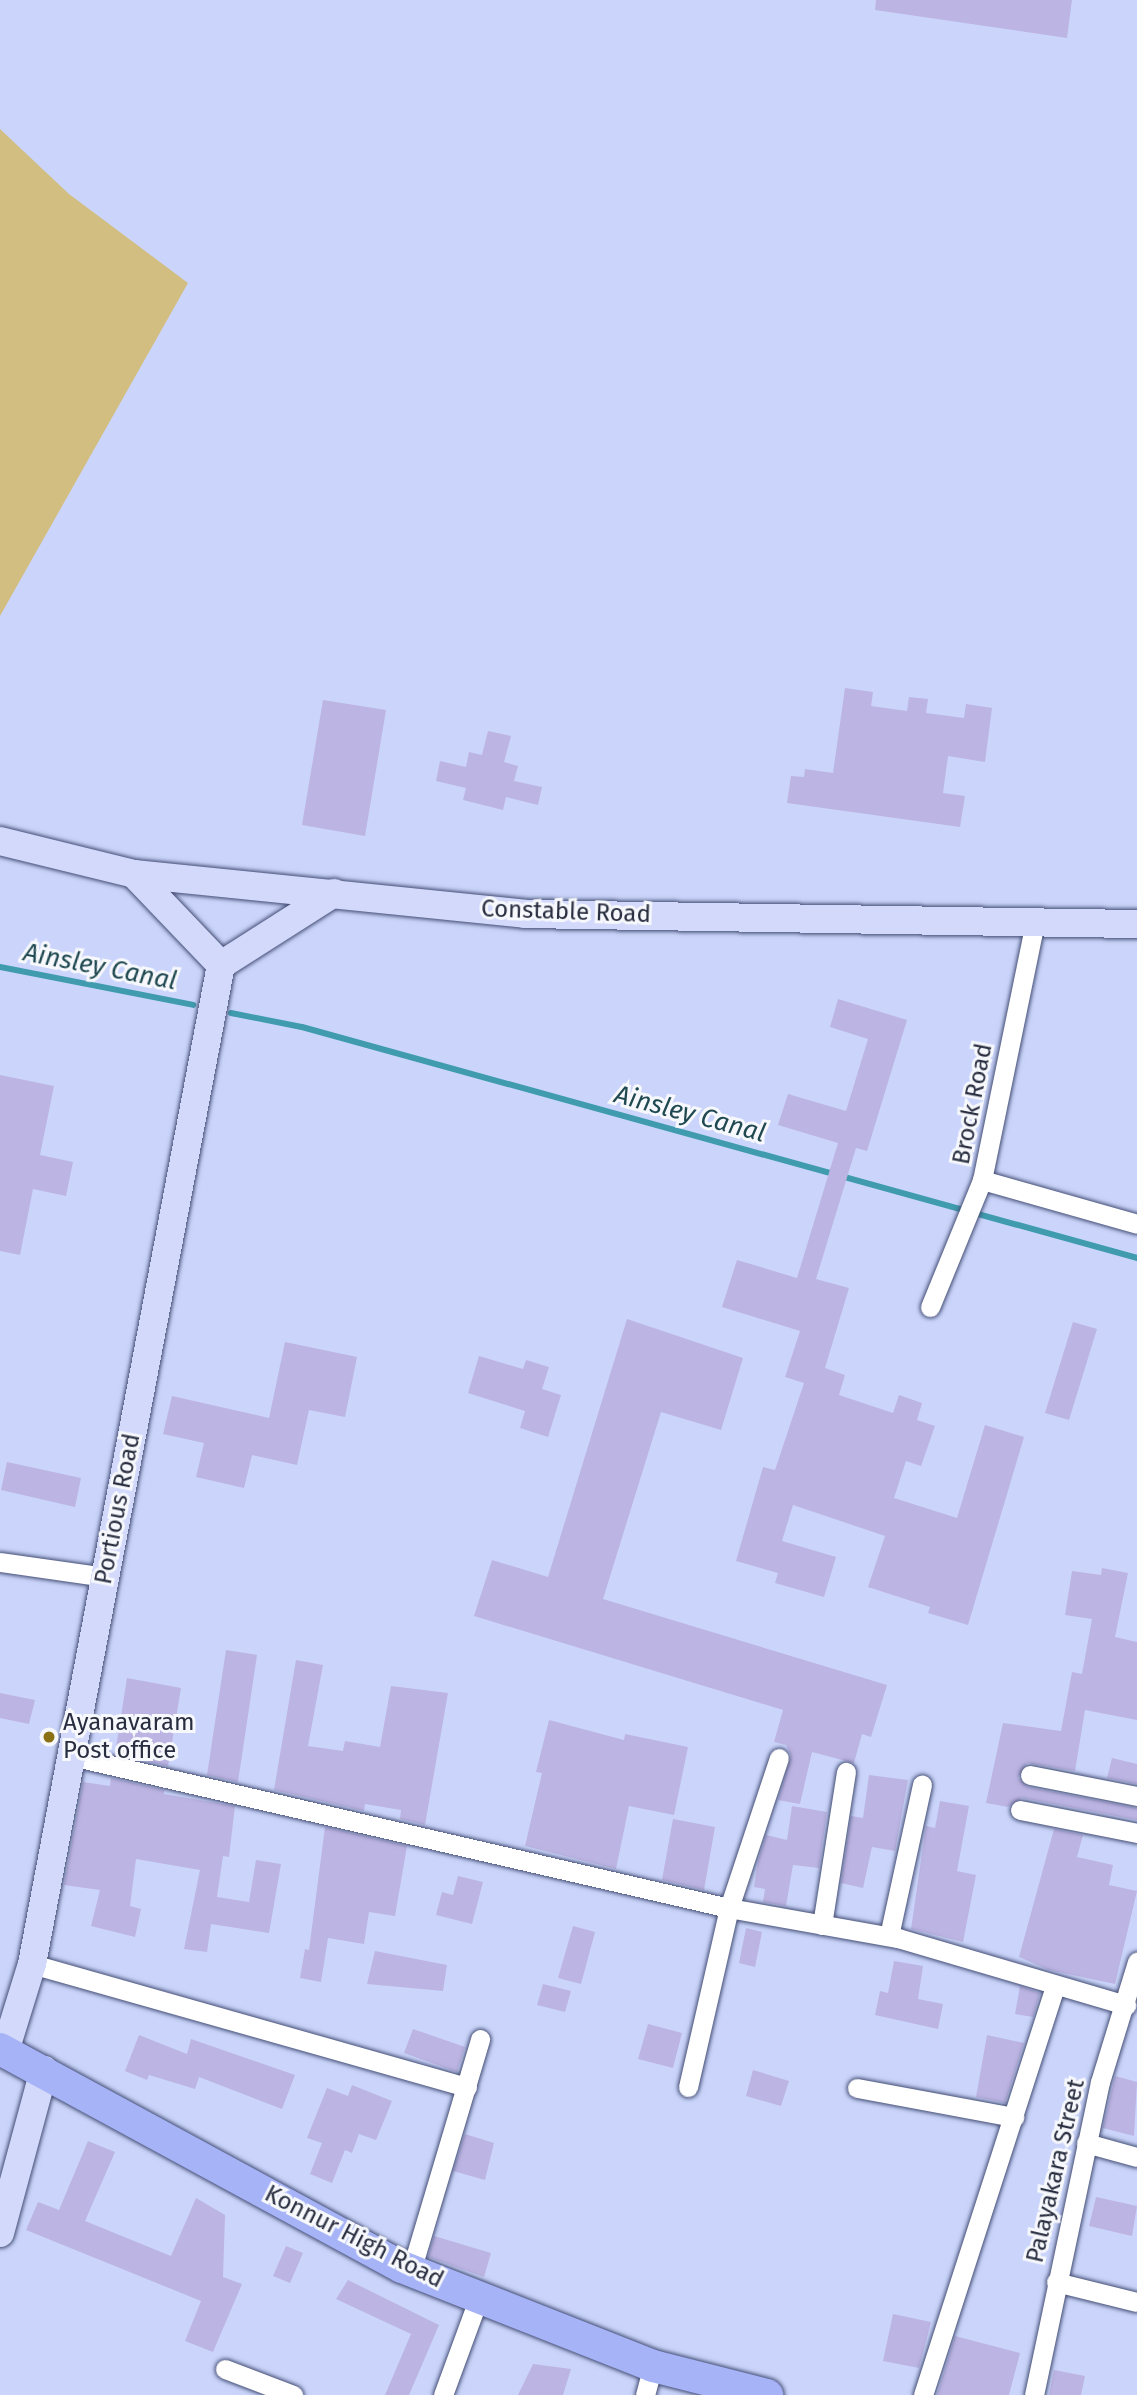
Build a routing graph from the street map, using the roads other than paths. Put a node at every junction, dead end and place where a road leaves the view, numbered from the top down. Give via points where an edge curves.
1 (0, 841) edge
2 (134, 874) junction
3 (334, 893) junction
4 (1035, 922) junction
5 (1137, 924) edge
6 (220, 965) junction
7 (982, 1180) junction
8 (1137, 1224) edge
9 (930, 1307) dead end
10 (0, 1562) edge
11 (105, 1577) junction
12 (71, 1756) junction
13 (779, 1758) dead end
14 (846, 1772) dead end
15 (1030, 1775) dead end
16 (922, 1786) dead end
17 (1137, 1796) edge
18 (1020, 1810) dead end
19 (1137, 1833) edge
20 (729, 1908) junction
21 (822, 1925) junction
22 (889, 1936) junction
23 (1137, 1962) edge
24 (32, 1964) junction
25 (1055, 1987) junction
26 (1126, 2005) junction
27 (480, 2039) dead end
28 (2, 2050) edge
29 (44, 2070) junction
30 (467, 2087) junction
31 (688, 2087) dead end
32 (857, 2088) dead end
33 (1014, 2117) junction
34 (1086, 2143) junction
35 (1137, 2157) edge
36 (0, 2233) edge
37 (411, 2271) junction
38 (1056, 2281) junction
39 (479, 2297) junction
40 (1137, 2302) edge
41 (225, 2369) dead end
42 (649, 2380) edge
43 (293, 2395) edge
44 (443, 2395) edge
45 (766, 2395) edge
46 (923, 2395) edge
47 (1034, 2395) edge

1 - 2 main road, Constable Road
2 - 3 main road, Constable Road
2 - 6 main road
3 - 4 main road, Constable Road via 525,914
3 - 6 main road
4 - 5 main road, Constable Road
4 - 7 street, Brock Road
6 - 11 main road, Portious Road
7 - 8 street, Brock Road
7 - 9 street
10 - 11 street
11 - 12 main road, Portious Road
12 - 20 street
12 - 24 main road, Portious Road
13 - 20 street
14 - 21 street
15 - 17 street
16 - 22 street
18 - 19 street
20 - 21 street
20 - 31 street
21 - 22 street
22 - 25 street
23 - 26 street, Palayakara Street
24 - 28 main road, Portious Road
24 - 30 street
25 - 26 street
25 - 33 street
26 - 34 street, Palayakara Street via 1100,2082
27 - 30 street
28 - 29 main road, Konnur High Road
29 - 36 main road
29 - 37 main road, Konnur High Road
30 - 37 street
32 - 33 street
33 - 46 street
34 - 35 street
34 - 38 street, Palayakara Street
37 - 39 main road, Konnur High Road
38 - 40 street
38 - 47 street, Palayakara Street
39 - 42 main road, Konnur High Road
39 - 44 street
41 - 43 street
42 - 45 main road, Konnur High Road

